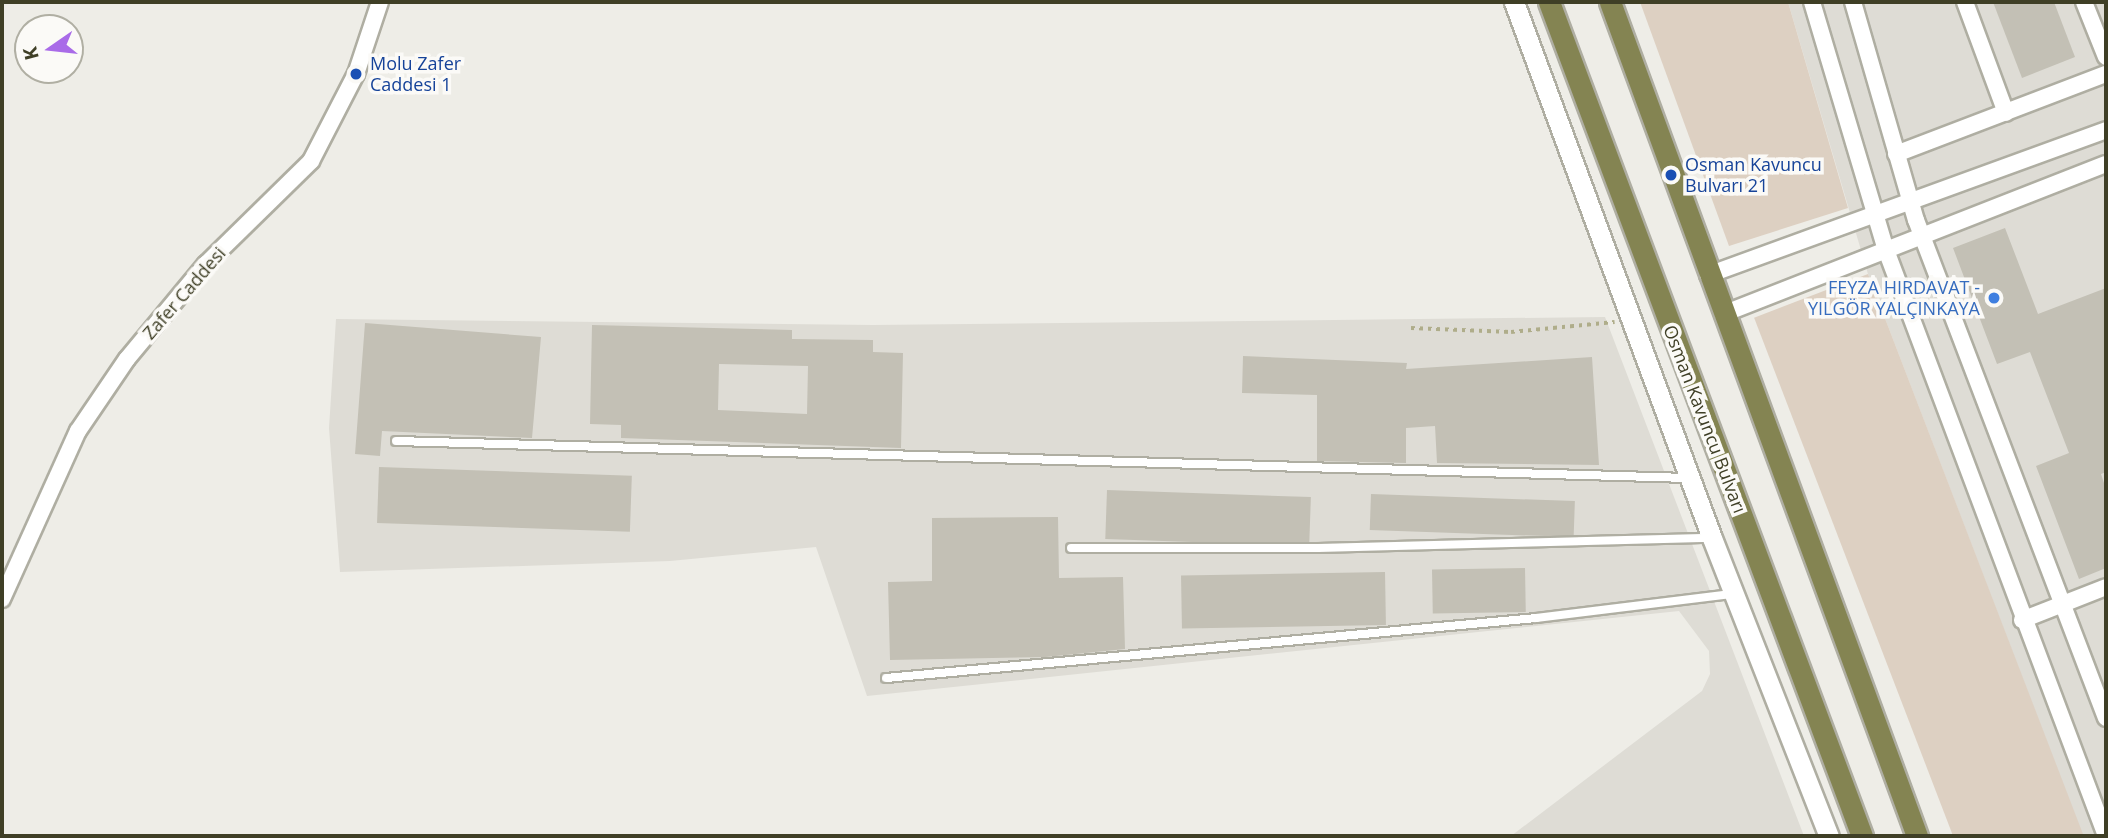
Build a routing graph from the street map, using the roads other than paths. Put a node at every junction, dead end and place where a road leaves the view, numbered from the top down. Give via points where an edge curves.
1 (380, 2) edge
2 (1514, 2) edge
3 (1549, 2) edge
4 (1610, 2) edge
5 (1812, 2) edge
6 (1853, 2) edge
7 (1965, 2) edge
8 (2084, 2) edge
9 (2106, 57) edge
10 (2106, 74) edge
11 (2006, 113) junction
12 (2106, 130) edge
13 (1896, 154) junction
14 (2106, 164) edge
15 (1911, 204) junction
16 (1875, 215) junction
17 (1922, 237) junction
18 (1886, 250) junction
19 (1708, 275) junction
20 (1723, 314) junction
21 (396, 441) dead end
22 (1690, 478) junction
23 (1712, 538) junction
24 (1071, 548) dead end
25 (2106, 587) edge
26 (1733, 593) junction
27 (2, 599) edge
28 (2063, 604) junction
29 (2022, 620) junction
30 (886, 678) dead end
31 (2106, 718) edge
32 (1829, 836) edge
33 (1862, 836) edge
34 (1917, 836) edge
35 (2106, 836) edge

1 - 27 street, Zafer Caddesi via 356,74 311,161 206,264 127,359 78,431
2 - 22 street
3 - 33 highway, Osman Kavuncu Bulvarı
4 - 19 highway
5 - 16 street
6 - 13 street
7 - 11 street
8 - 9 street
10 - 11 street
11 - 13 street
12 - 15 street
13 - 15 street
14 - 17 street
15 - 16 street
15 - 17 street
16 - 18 street
16 - 19 street
17 - 18 street
17 - 28 street
18 - 20 street
18 - 29 street
19 - 20 highway
20 - 34 highway
21 - 22 lane
22 - 23 street
23 - 24 lane via 1318,548
23 - 26 street
25 - 28 street
26 - 30 lane via 1522,619
26 - 32 street
28 - 29 street
28 - 31 street
29 - 35 street

